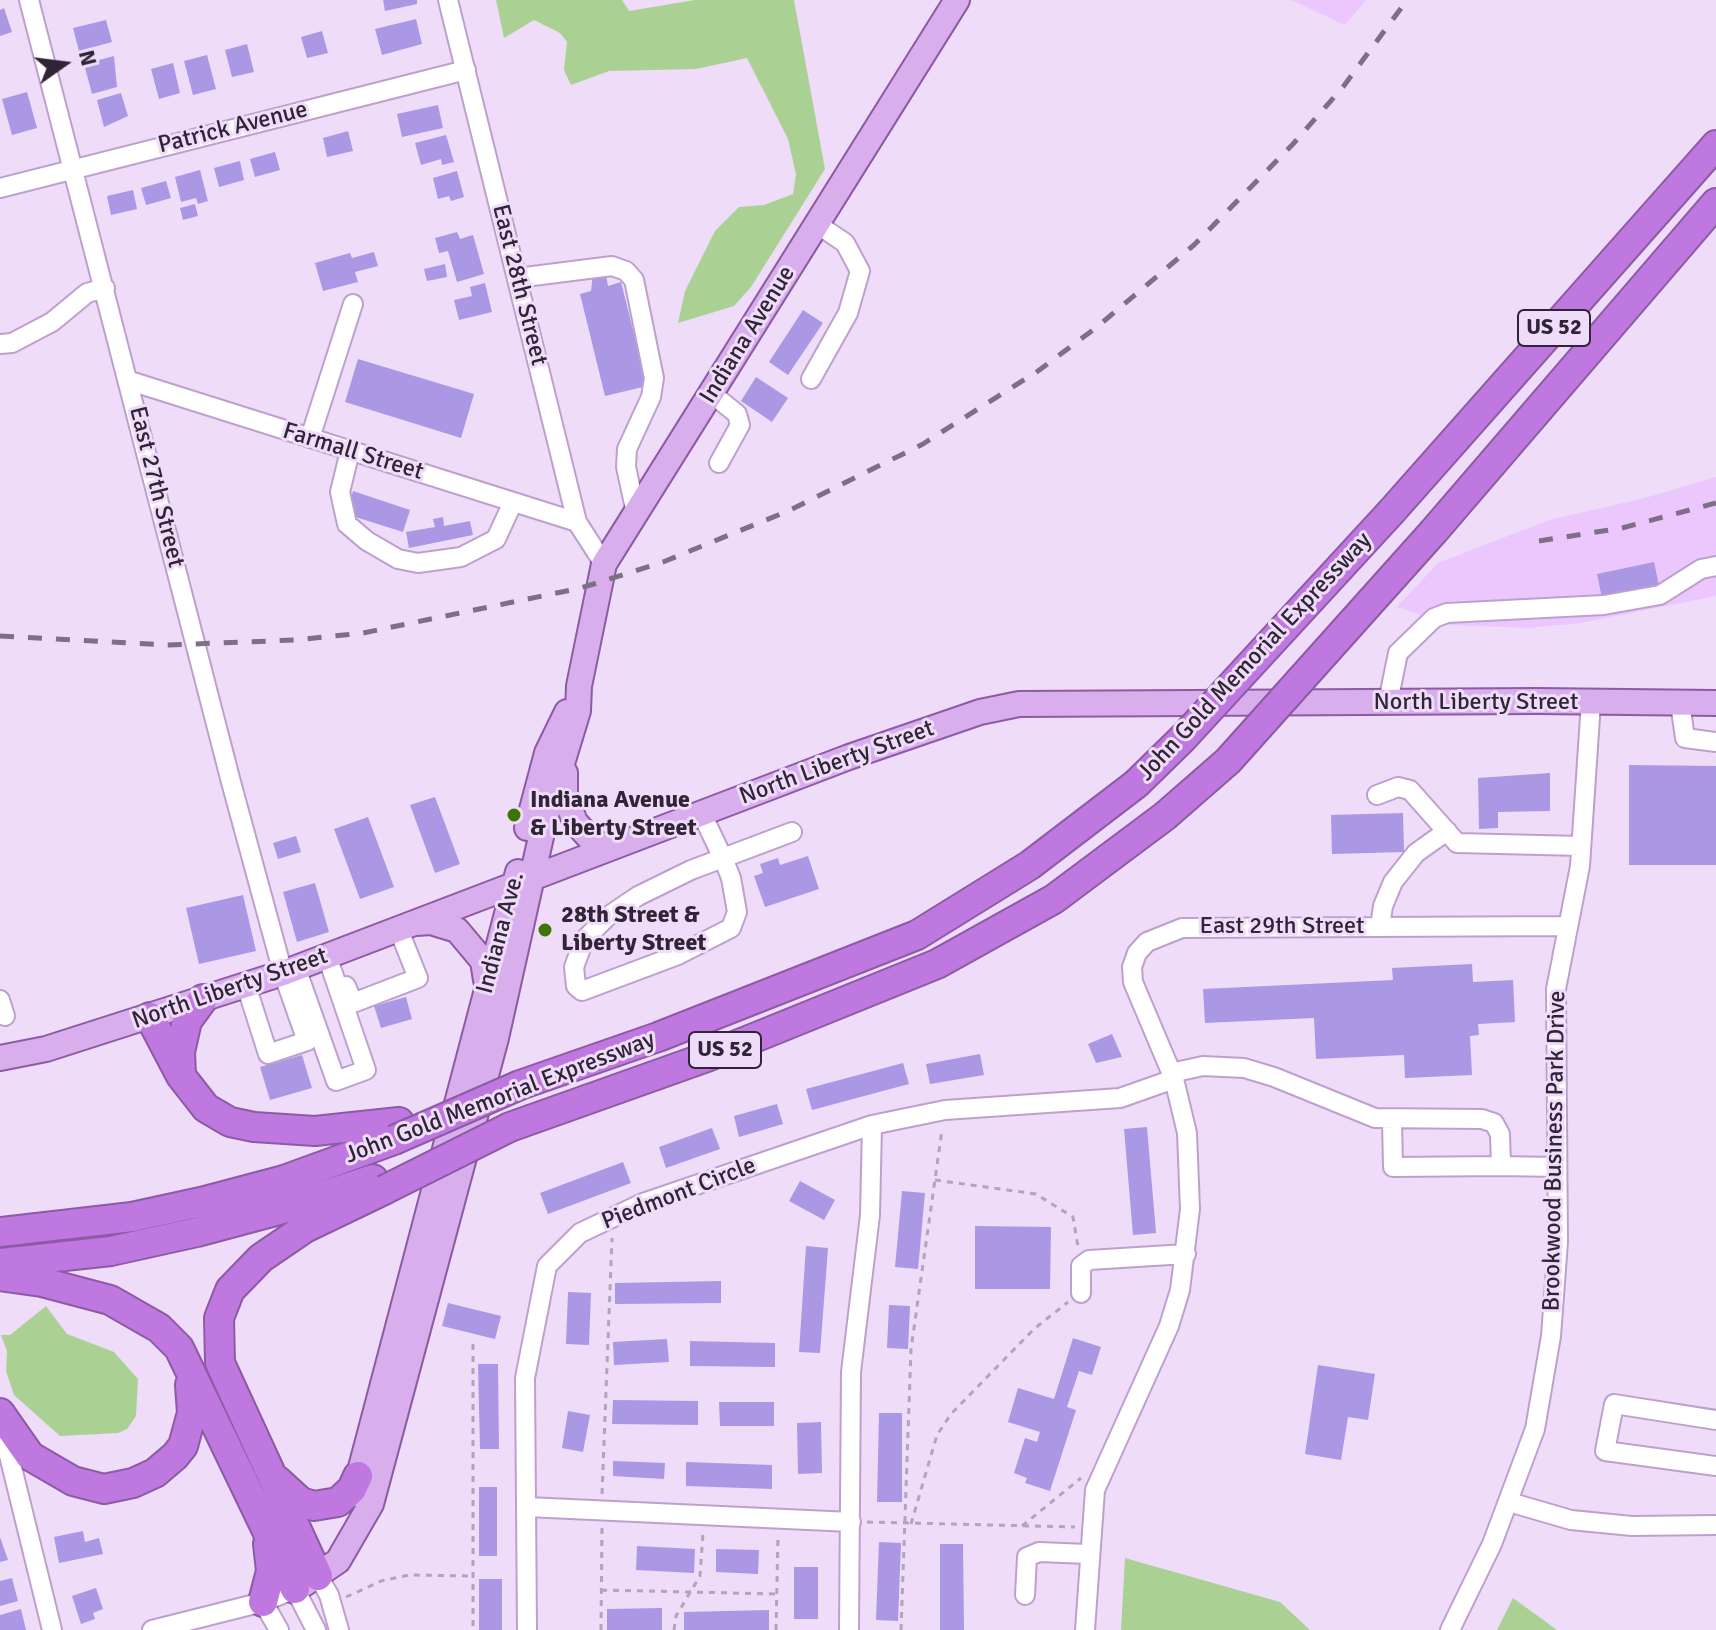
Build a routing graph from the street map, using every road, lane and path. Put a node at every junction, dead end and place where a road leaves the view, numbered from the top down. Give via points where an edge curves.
1 (29, 0) edge
2 (448, 0) edge
3 (957, 0) edge
4 (466, 70) junction
5 (1716, 145) edge
6 (73, 168) junction
7 (0, 188) edge
8 (1716, 203) edge
9 (817, 224) junction
10 (517, 278) junction
11 (105, 288) junction
12 (353, 304) dead end
13 (0, 344) edge
14 (811, 379) dead end
15 (130, 381) junction
16 (711, 393) junction
17 (310, 438) junction
18 (350, 451) junction
19 (719, 463) dead end
20 (513, 502) junction
21 (636, 513) junction
22 (577, 522) junction
23 (604, 564) junction
24 (1716, 566) edge
25 (579, 686) junction
26 (1388, 702) junction
27 (1591, 702) junction
28 (1680, 703) junction
29 (1716, 703) edge
30 (1716, 742) edge
31 (566, 751) junction
32 (1377, 795) dead end
33 (701, 812) junction
34 (1447, 831) junction
35 (792, 832) dead end
36 (631, 839) junction
37 (1581, 846) junction
38 (723, 858) junction
39 (523, 880) junction
40 (404, 926) junction
41 (1566, 926) junction
42 (1380, 927) junction
43 (331, 954) junction
44 (290, 971) junction
45 (246, 985) junction
46 (484, 997) junction
47 (203, 999) junction
48 (150, 1017) junction
49 (0, 1058) edge
50 (181, 1076) junction
51 (1172, 1076) junction
52 (945, 1110) junction
53 (1392, 1119) junction
54 (872, 1125) junction
55 (396, 1131) junction
56 (1501, 1166) junction
57 (1557, 1167) junction
58 (933, 1180) junction
59 (384, 1182) junction
60 (613, 1218) junction
61 (4, 1232) edge
62 (1186, 1254) junction
63 (1081, 1266) junction
64 (7, 1270) edge
65 (1081, 1293) joint
66 (473, 1344) dead end
67 (190, 1372) junction
68 (0, 1413) edge
69 (0, 1420) edge
70 (1716, 1420) edge
71 (1108, 1455) junction
72 (1716, 1466) edge
73 (358, 1476) junction
74 (275, 1478) junction
75 (1509, 1502) junction
76 (527, 1507) junction
77 (602, 1511) junction
78 (705, 1515) junction
79 (778, 1519) junction
80 (261, 1521) junction
81 (851, 1522) junction
82 (905, 1523) junction
83 (911, 1524) junction
84 (1716, 1525) edge
85 (1022, 1526) junction
86 (1090, 1527) junction
87 (1088, 1554) junction
88 (473, 1576) junction
89 (306, 1583) junction
90 (601, 1590) junction
91 (690, 1591) junction
92 (777, 1594) junction
93 (1025, 1595) dead end
94 (263, 1602) junction
95 (331, 1602) junction
96 (52, 1630) edge
97 (152, 1630) edge
98 (279, 1630) edge
99 (316, 1630) edge
100 (339, 1630) edge
101 (473, 1630) edge
102 (527, 1630) edge
103 (601, 1630) edge
104 (674, 1630) edge
105 (776, 1630) edge
106 (849, 1630) edge
107 (901, 1630) edge
108 (1085, 1630) edge
109 (1450, 1630) edge

1 - 6 street, East 27th Street
2 - 4 street, East 28th Street
3 - 9 main road, Indiana Avenue
4 - 6 street, Patrick Avenue
4 - 10 street, East 28th Street
5 - 55 highway, John Gold Memorial Expressway / US 52, bridge via 1183,738 1136,784 1030,865 917,935 658,1037
6 - 7 street, Patrick Avenue
6 - 11 street, East 27th Street
8 - 59 highway, John Gold Memorial Expressway / US 52, bridge via 1228,761 1054,899 937,964 707,1057 510,1127
9 - 14 street via 845,243 860,271 848,313
9 - 16 main road, Indiana Avenue
10 - 21 street via 612,266 634,280 654,378 627,449
10 - 22 street, East 28th Street
11 - 13 street via 87,293 52,322
11 - 15 street, East 27th Street
12 - 17 street
15 - 17 street, Farmall Street
15 - 44 street, East 27th Street via 195,644
16 - 19 street via 737,414 740,425
16 - 21 main road, Indiana Avenue
17 - 18 street, Farmall Street
18 - 20 street, Farmall Street
18 - 20 street via 340,492 347,524 398,559 418,563 461,557 496,539
20 - 22 street, Farmall Street
21 - 23 main road, Indiana Avenue
22 - 23 street, East 28th Street
23 - 25 main road, Indiana Avenue
24 - 26 street via 1701,569 1660,595 1604,605 1434,618 1398,653
25 - 31 main road, Indiana Ave.
25 - 39 main road, Indiana Ave. via 547,753
26 - 27 main road, North Liberty Street
26 - 33 main road, North Liberty Street via 1019,704 900,738
27 - 28 main road, North Liberty Street
27 - 37 street, Brookwood Business Park Drive
28 - 29 main road, North Liberty Street
28 - 30 street via 1685,738
31 - 36 main road via 565,795 575,822 603,846
31 - 39 main road, Indiana Ave.
32 - 34 street via 1398,787 1410,790
33 - 36 main road, North Liberty Street
33 - 38 street
34 - 37 street via 1457,843
34 - 42 street via 1416,853 1393,882
35 - 38 street
36 - 39 main road, North Liberty Street
37 - 41 street, Brookwood Business Park Drive
38 - 38 street via 737,912 731,928 714,940 596,987 582,991 576,986 574,967 584,940 607,917 638,896
39 - 40 main road, North Liberty Street
39 - 46 main road, Indiana Ave.
39 - 89 main road, Indiana Ave. via 496,1038 371,1504 348,1548
40 - 43 main road, North Liberty Street
40 - 43 street via 418,978 353,1003
40 - 46 main road via 442,924 468,940 487,971
41 - 42 street, East 29th Street
41 - 57 street, Brookwood Business Park Drive via 1556,989
42 - 51 street, East 29th Street via 1182,928 1147,942 1134,960 1133,982
43 - 44 main road, North Liberty Street
43 - 44 street via 366,1070 336,1081
44 - 45 main road, North Liberty Street
44 - 45 street via 307,1041 268,1054
45 - 47 main road, North Liberty Street
46 - 73 main road, Indiana Ave.
47 - 48 main road, North Liberty Street
47 - 50 highway via 187,1021
48 - 49 main road, North Liberty Street
48 - 50 highway
50 - 55 highway via 206,1108 230,1122 315,1131
51 - 52 street, Piedmont Circle via 1120,1098
51 - 53 street, Piedmont Circle via 1203,1066 1244,1068 1375,1118
51 - 62 street, East 29th Street via 1187,1133
52 - 54 street, Piedmont Circle
52 - 58 path
53 - 56 street, Piedmont Circle via 1494,1123 1500,1134
53 - 56 street via 1393,1167
54 - 60 street, Piedmont Circle
54 - 81 street via 870,1215 851,1372
55 - 61 highway, John Gold Memorial Expressway via 284,1180 201,1202 132,1217
56 - 57 street
57 - 75 street, Brookwood Business Park Drive via 1551,1336 1535,1429
58 - 63 path via 1023,1190 1057,1205 1076,1223
58 - 82 path via 911,1349
59 - 64 highway, John Gold Memorial Expressway via 197,1232
59 - 74 highway via 261,1258 223,1304 220,1363
60 - 76 street, Piedmont Circle via 580,1233 547,1266 525,1378
60 - 77 path
62 - 63 street via 1089,1260
62 - 71 street, East 29th Street via 1169,1326
63 - 65 street
64 - 67 highway via 110,1300 141,1316 179,1348
65 - 83 path via 1034,1329 951,1414 937,1435
66 - 88 path
67 - 68 highway via 192,1413 183,1446 155,1473 133,1483 91,1488 58,1474 30,1456
67 - 80 highway
69 - 96 street
70 - 72 street via 1614,1404 1605,1451
71 - 85 path
71 - 86 street, East 29th Street via 1095,1490
73 - 74 highway via 338,1502 314,1506 301,1502
73 - 89 main road, Indiana Ave. via 348,1517
74 - 89 highway
75 - 84 street via 1571,1520
75 - 109 street, Brookwood Business Park Drive
76 - 77 street
76 - 102 street, Piedmont Circle
77 - 78 street
77 - 90 path
78 - 79 street
78 - 91 path via 700,1576
79 - 81 street
79 - 92 path
80 - 89 highway
80 - 94 highway via 271,1571
81 - 82 path
81 - 106 street
82 - 83 path
82 - 107 path
83 - 85 path
85 - 86 path
86 - 87 street, East 29th Street
87 - 93 street via 1039,1552 1027,1557
87 - 108 street, East 29th Street
88 - 95 path via 409,1575
88 - 101 path
89 - 94 street
89 - 95 street
89 - 99 street
90 - 91 path
90 - 103 path
91 - 92 path
91 - 104 path
92 - 105 path
94 - 97 street
94 - 98 street
95 - 100 street

